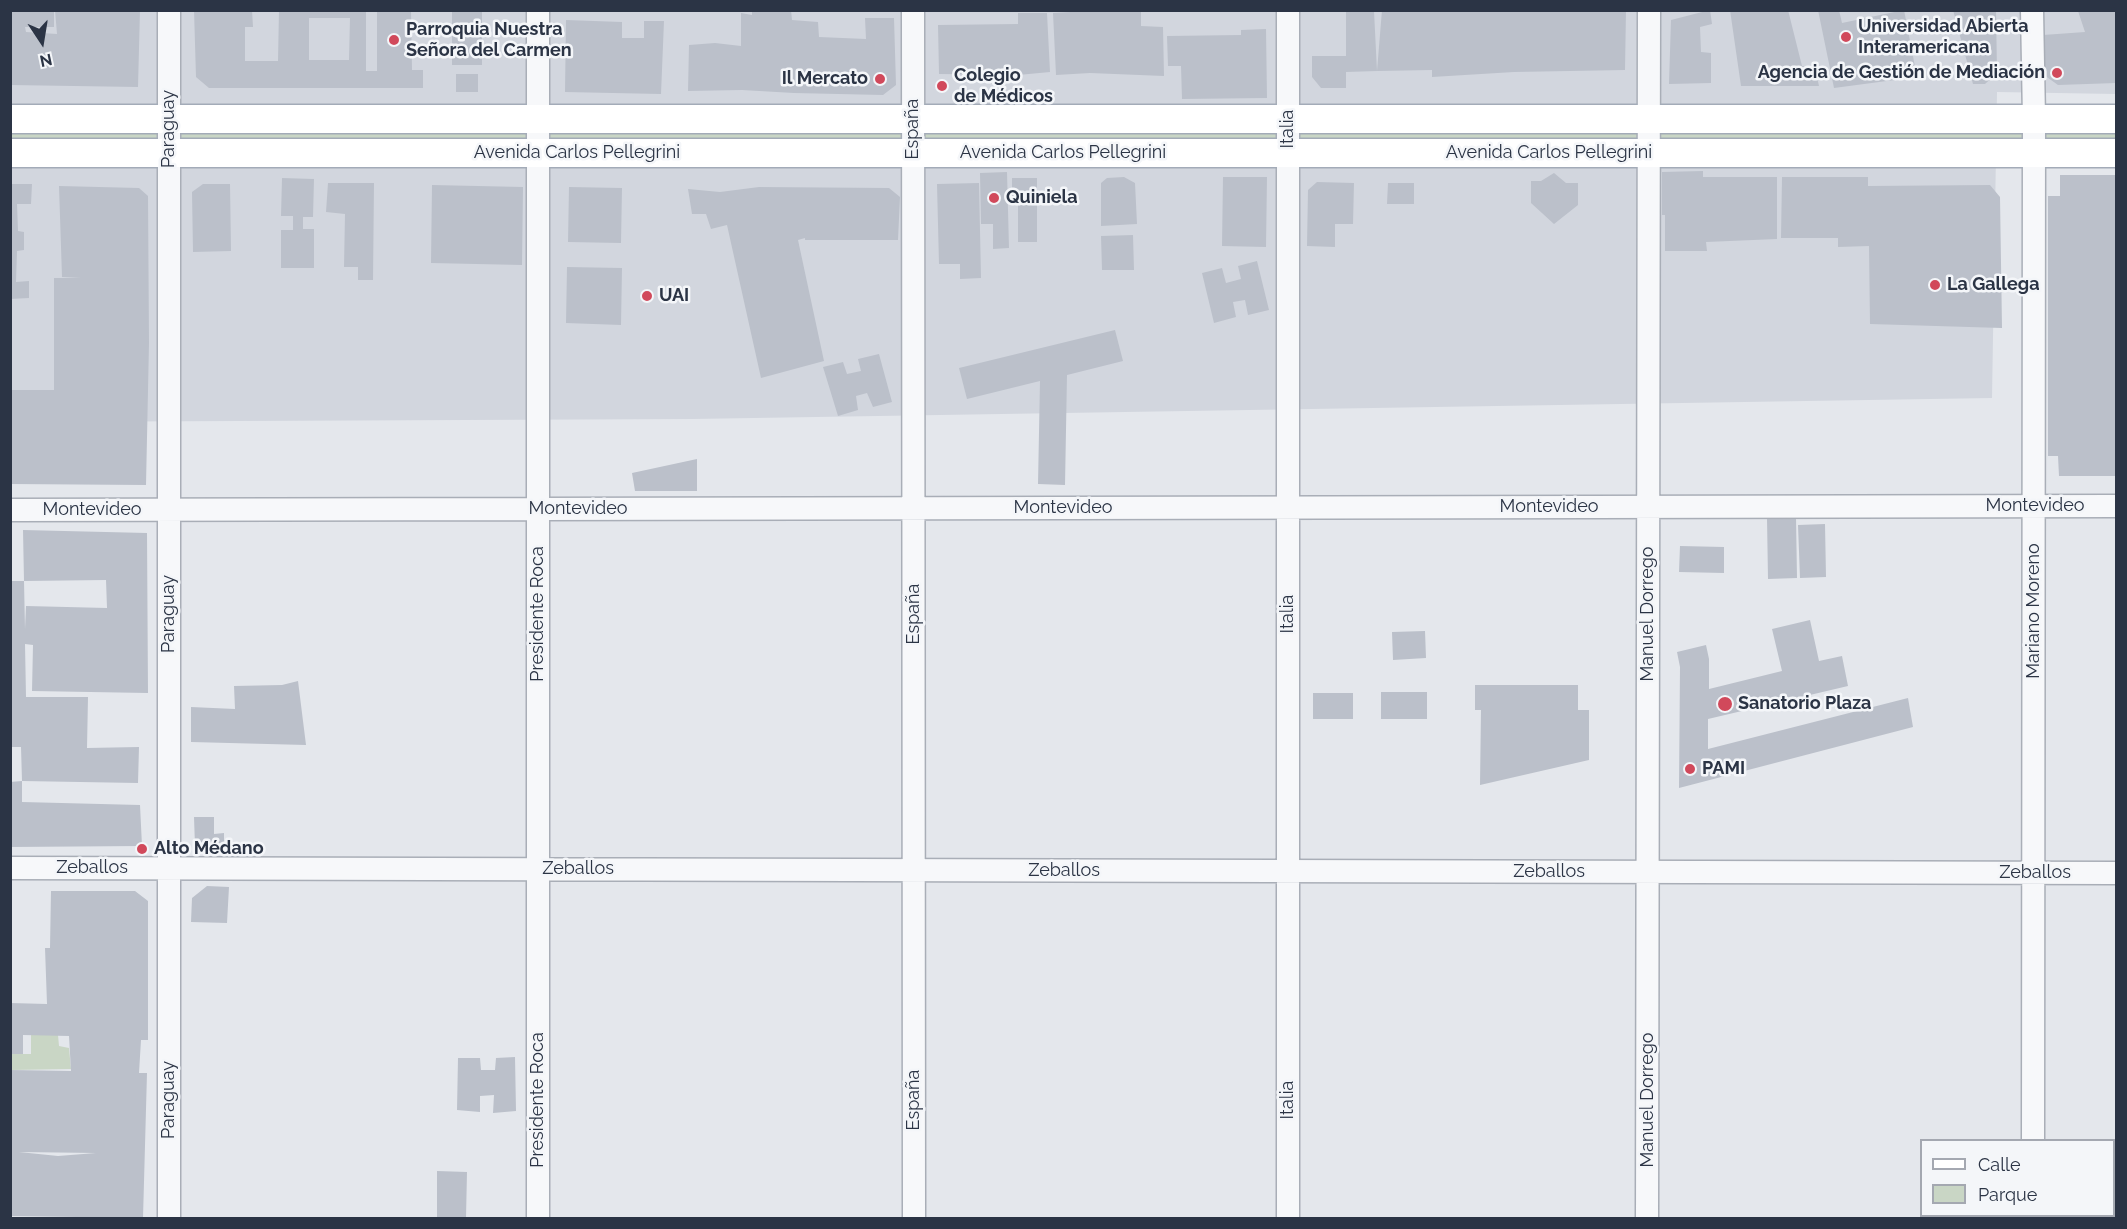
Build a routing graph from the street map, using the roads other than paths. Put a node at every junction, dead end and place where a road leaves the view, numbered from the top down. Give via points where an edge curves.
1 (169, 10) edge
2 (538, 10) edge
3 (913, 10) edge
4 (1288, 10) edge
5 (1649, 10) edge
6 (2032, 10) edge
7 (10, 119) edge
8 (169, 119) junction
9 (538, 119) junction
10 (913, 119) junction
11 (1288, 119) junction
12 (1648, 119) junction
13 (2034, 119) junction
14 (2116, 119) edge
15 (10, 153) edge
16 (169, 153) junction
17 (538, 153) junction
18 (913, 153) junction
19 (1288, 153) junction
20 (1648, 153) junction
21 (2034, 153) junction
22 (2116, 153) edge
23 (2034, 506) junction
24 (2116, 506) edge
25 (1288, 507) junction
26 (1648, 507) junction
27 (913, 508) junction
28 (169, 509) junction
29 (538, 509) junction
30 (10, 510) edge
31 (10, 868) edge
32 (169, 868) junction
33 (538, 869) junction
34 (914, 870) junction
35 (1288, 871) junction
36 (1648, 872) junction
37 (2033, 873) junction
38 (2116, 873) edge
39 (2033, 1139) edge
40 (169, 1218) edge
41 (538, 1218) edge
42 (914, 1218) edge
43 (1288, 1218) edge
44 (1647, 1218) edge

1 - 8 street, Paraguay
2 - 9 street, Presidente Roca
3 - 10 street, España
4 - 11 street, Italia
5 - 12 street, Manuel Dorrego
6 - 13 street, Mariano Moreno
7 - 8 main road, Avenida Carlos Pellegrini
8 - 9 main road, Avenida Carlos Pellegrini
8 - 16 street, Paraguay
9 - 10 main road, Avenida Carlos Pellegrini
9 - 17 street, Presidente Roca
10 - 11 main road, Avenida Carlos Pellegrini
10 - 18 street, España
11 - 12 main road, Avenida Carlos Pellegrini
11 - 19 street, Italia
12 - 13 main road, Avenida Carlos Pellegrini
12 - 20 street, Manuel Dorrego
13 - 14 main road, Avenida Carlos Pellegrini
13 - 21 street, Mariano Moreno
15 - 16 main road, Avenida Carlos Pellegrini
16 - 17 main road, Avenida Carlos Pellegrini
16 - 28 street, Paraguay
17 - 18 main road, Avenida Carlos Pellegrini
17 - 29 street, Presidente Roca
18 - 19 main road, Avenida Carlos Pellegrini
18 - 27 street, España
19 - 20 main road, Avenida Carlos Pellegrini
19 - 25 street, Italia
20 - 21 main road, Avenida Carlos Pellegrini
20 - 26 street, Manuel Dorrego
21 - 22 main road, Avenida Carlos Pellegrini
21 - 23 street, Mariano Moreno
23 - 24 street, Montevideo
23 - 26 street, Montevideo
23 - 37 street, Mariano Moreno
25 - 26 street, Montevideo
25 - 27 street, Montevideo
25 - 35 street, Italia
26 - 36 street, Manuel Dorrego
27 - 29 street, Montevideo
27 - 34 street, España
28 - 29 street, Montevideo
28 - 30 street, Montevideo
28 - 32 street, Paraguay
29 - 33 street, Presidente Roca
31 - 32 street, Zeballos
32 - 33 street, Zeballos
32 - 40 street, Paraguay
33 - 34 street, Zeballos
33 - 41 street, Presidente Roca
34 - 35 street, Zeballos
34 - 42 street, España
35 - 36 street, Zeballos
35 - 43 street, Italia
36 - 37 street, Zeballos
36 - 44 street, Manuel Dorrego
37 - 38 street, Zeballos
37 - 39 street, Mariano Moreno

